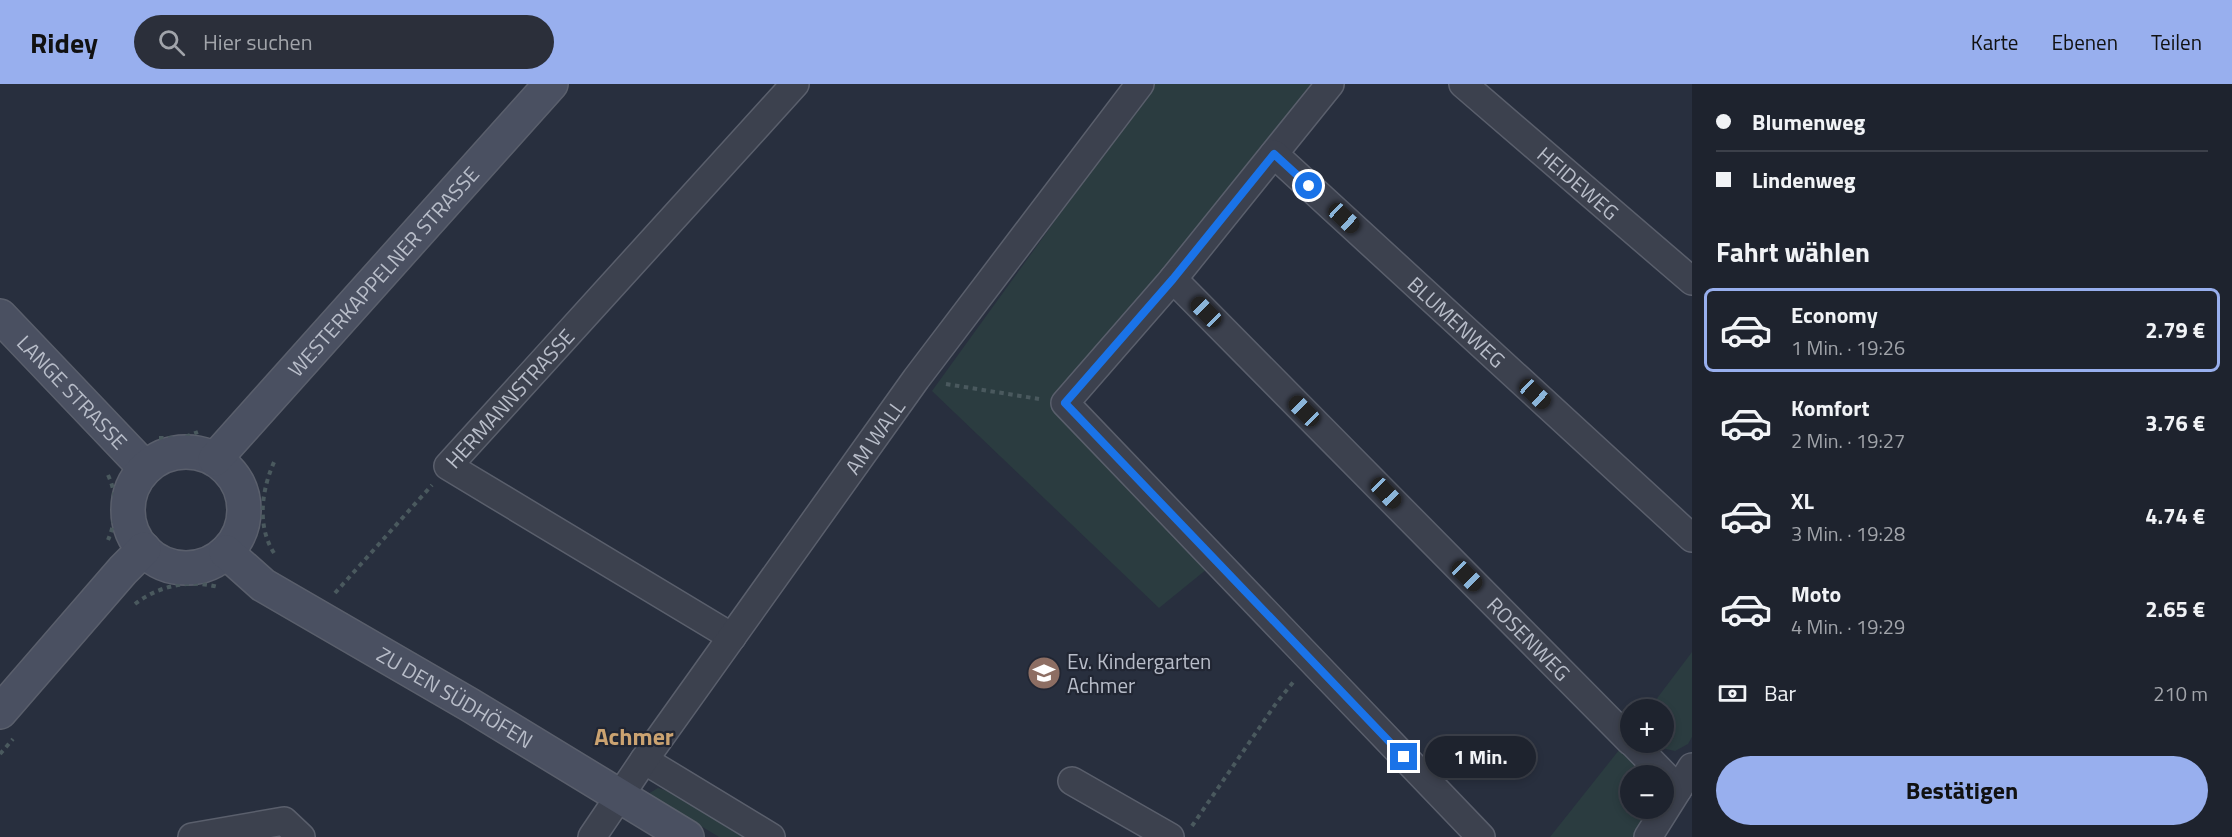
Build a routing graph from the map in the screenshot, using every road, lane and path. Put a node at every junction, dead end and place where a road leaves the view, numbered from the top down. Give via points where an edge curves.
1 (551, 84) edge
2 (795, 84) edge
3 (1140, 84) edge
4 (1330, 84) edge
5 (1463, 84) edge
6 (1274, 154) junction
7 (1173, 279) junction
8 (1692, 280) edge
9 (0, 316) edge
10 (916, 379) junction
11 (1065, 403) junction
12 (215, 459) junction
13 (448, 466) junction
14 (105, 468) dead end
15 (146, 468) junction
16 (1692, 538) edge
17 (107, 544) dead end
18 (144, 549) junction
19 (226, 552) junction
20 (331, 598) dead end
21 (732, 637) junction
22 (1312, 660) junction
23 (0, 712) edge
24 (1620, 731) edge
25 (1648, 753) edge
26 (644, 760) junction
27 (1685, 778) edge
28 (1071, 781) dead end
29 (619, 795) junction
30 (1181, 833) edge
31 (192, 837) edge
32 (301, 837) edge
33 (592, 837) edge
34 (687, 837) edge
35 (771, 837) edge
36 (1481, 837) edge
37 (1648, 837) edge

1 - 12 main road, WESTERKAPPELNER STRASSE
2 - 13 street, HERMANNSTRASSE
3 - 10 street, AM WALL
4 - 6 street
5 - 8 street, HEIDEWEG
6 - 7 street
6 - 16 street, BLUMENWEG
7 - 11 street
7 - 24 street, ROSENWEG
9 - 15 main road, LANGE STRASSE
10 - 11 path
10 - 21 street, AM WALL
11 - 22 street
12 - 15 main road via 179,452
12 - 19 main road via 234,478 244,503 237,538
13 - 20 path
13 - 21 street, HERMANNSTRASSE
14 - 17 path via 112,482 116,513
15 - 18 main road via 135,482 128,516 132,532
18 - 19 main road via 156,560 173,567 192,568 210,563
18 - 23 main road
19 - 29 main road, ZU DEN SÜDHÖFEN via 263,585
21 - 26 street, AM WALL
22 - 30 path
22 - 36 street
25 - 27 street, ROSENWEG
26 - 29 street, AM WALL
26 - 35 street
27 - 37 street
28 - 30 street
29 - 33 street, AM WALL
29 - 34 main road, ZU DEN SÜDHÖFEN
31 - 32 street via 284,821

